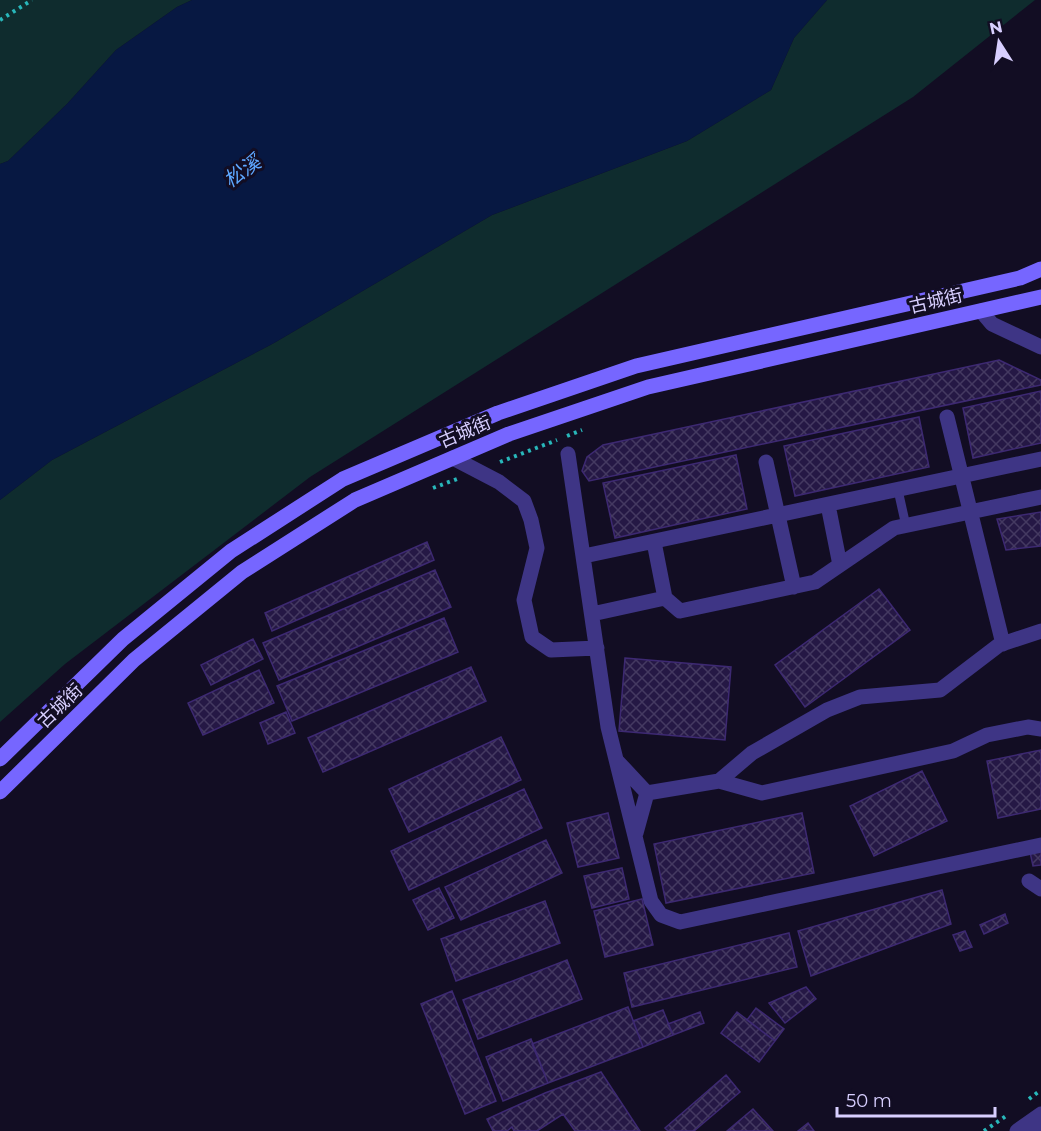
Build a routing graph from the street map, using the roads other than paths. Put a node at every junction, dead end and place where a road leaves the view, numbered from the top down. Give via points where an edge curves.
1 (1041, 269) edge
2 (1041, 297) edge
3 (981, 311) junction
4 (1041, 347) edge
5 (947, 417) dead end
6 (568, 454) dead end
7 (453, 458) junction
8 (1041, 459) edge
9 (766, 462) dead end
10 (962, 476) junction
11 (898, 490) junction
12 (1041, 497) edge
13 (828, 505) junction
14 (971, 512) junction
15 (778, 515) junction
16 (906, 526) junction
17 (654, 542) junction
18 (584, 556) junction
19 (840, 565) junction
20 (794, 586) junction
21 (665, 598) junction
22 (592, 614) junction
23 (1041, 631) edge
24 (1003, 644) junction
25 (597, 648) junction
26 (1041, 729) edge
27 (0, 759) edge
28 (616, 761) junction
29 (719, 781) junction
30 (0, 792) edge
31 (646, 793) junction
32 (635, 836) junction
33 (1041, 845) edge
34 (1041, 1114) edge
35 (1041, 1127) edge
36 (1017, 1131) edge
37 (1036, 1131) edge

1 - 27 main road, 古城街 via 1020,278 636,366 498,413 343,479 231,551 123,639
2 - 3 main road, 古城街
3 - 4 street via 992,324
3 - 7 main road, 古城街 via 648,387 509,434
5 - 10 street
6 - 18 street
7 - 25 street via 499,482 524,501 537,548 524,600 532,637 551,650
7 - 30 main road, 古城街 via 355,500 242,572 134,660
8 - 10 street
9 - 15 street
10 - 11 street
10 - 14 street
11 - 13 street
11 - 16 lane
12 - 14 street
13 - 15 street
13 - 19 street
14 - 16 street
14 - 24 street
15 - 17 street
15 - 20 street
16 - 19 street via 894,528
17 - 18 street
17 - 21 street
18 - 22 street
19 - 20 street via 815,582
20 - 21 street via 680,611
21 - 22 street
22 - 25 street
23 - 24 street
24 - 29 street via 940,690 860,697 826,710 752,753
25 - 28 street
26 - 29 street via 1028,727 987,735 953,751 762,792
28 - 31 street
28 - 32 street
29 - 31 street
31 - 32 street
32 - 33 street via 651,901 661,915 680,922
34 - 36 street
35 - 37 street

